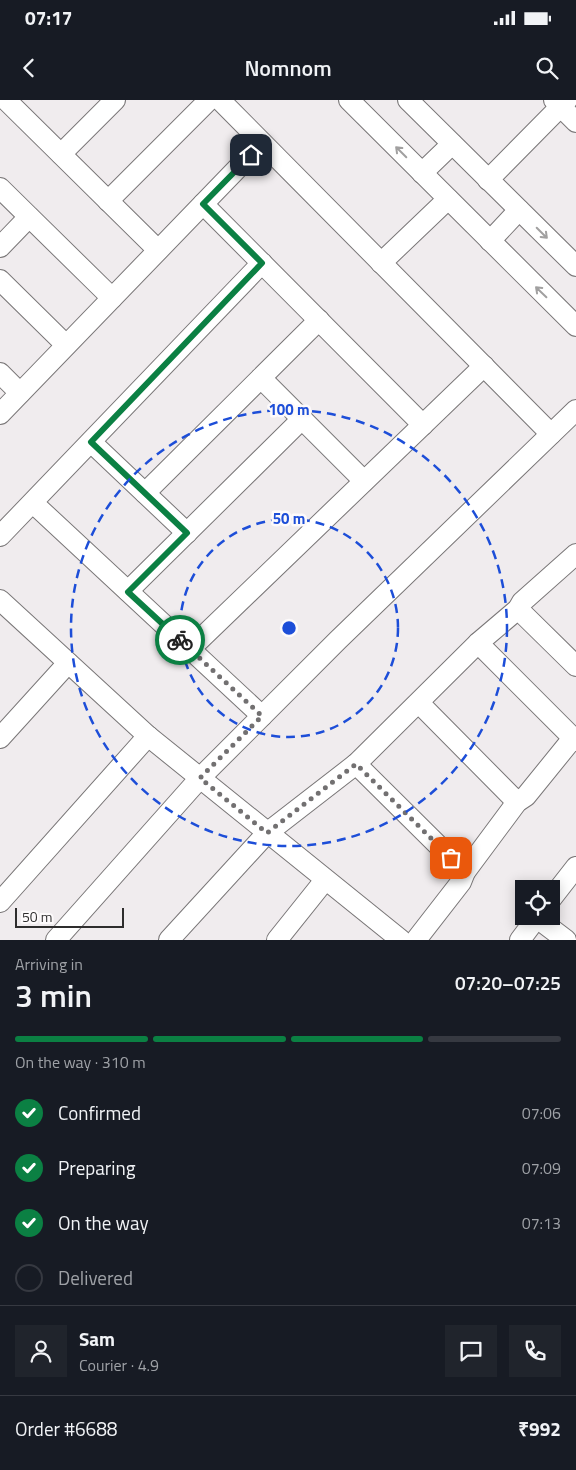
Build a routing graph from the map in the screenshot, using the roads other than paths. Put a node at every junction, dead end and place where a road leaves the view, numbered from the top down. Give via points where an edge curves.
1 (6, 100) edge
2 (115, 100) edge
3 (209, 100) edge
4 (220, 100) edge
5 (349, 100) edge
6 (408, 100) edge
7 (560, 102) edge
8 (576, 122) edge
9 (262, 143) junction
10 (452, 144) junction
11 (61, 154) junction
12 (422, 173) junction
13 (488, 180) junction
14 (0, 188) edge
15 (448, 199) junction
16 (108, 201) junction
17 (203, 204) junction
18 (519, 210) junction
19 (29, 217) junction
20 (490, 241) junction
21 (0, 247) edge
22 (158, 250) junction
23 (262, 263) junction
24 (381, 263) junction
25 (576, 266) edge
26 (0, 280) edge
27 (112, 298) junction
28 (319, 320) junction
29 (576, 326) edge
30 (66, 345) junction
31 (484, 366) junction
32 (0, 373) edge
33 (261, 378) junction
34 (20, 394) junction
35 (576, 410) edge
36 (0, 414) edge
37 (302, 419) junction
38 (423, 425) junction
39 (551, 434) junction
40 (91, 442) junction
41 (364, 481) junction
42 (145, 493) junction
43 (33, 503) junction
44 (187, 533) junction
45 (0, 536) edge
46 (576, 554) edge
47 (128, 592) junction
48 (0, 600) edge
49 (518, 609) junction
50 (478, 643) junction
51 (190, 649) junction
52 (68, 663) junction
53 (576, 666) edge
54 (419, 703) junction
55 (262, 716) junction
56 (148, 736) junction
57 (0, 738) edge
58 (574, 739) edge
59 (356, 764) junction
60 (200, 778) junction
61 (517, 802) junction
62 (267, 833) junction
63 (576, 867) edge
64 (465, 872) junction
65 (326, 880) junction
66 (560, 887) edge
67 (0, 902) edge
68 (532, 925) edge
69 (548, 925) edge
70 (393, 938) edge
71 (56, 940) edge
72 (169, 940) edge
73 (277, 940) edge
74 (416, 940) edge
75 (520, 940) edge
76 (566, 940) edge

1 - 11 street
2 - 11 street
3 - 16 street
4 - 9 street
12 -> 5 street
6 - 10 street
7 - 8 street
7 - 13 street
9 - 17 street
9 - 24 street
10 - 12 street
10 - 13 street
11 - 16 street
12 - 15 street
13 - 18 street
14 - 19 street
15 - 20 street
15 - 24 street
16 - 22 street
17 - 22 street
17 - 23 street
18 - 20 street
18 -> 25 street
19 - 21 street
19 - 27 street
29 -> 20 street
22 - 27 street
23 - 28 street
23 - 40 street
24 - 31 street
26 - 30 street
27 - 30 street
28 - 33 street
28 - 38 street
30 - 34 street
31 - 38 street
31 - 39 street
32 - 34 street
33 - 37 street
33 - 42 street
34 - 36 street
35 - 39 street
37 - 41 street
37 - 44 street
38 - 41 street
39 - 55 street
40 - 42 street
40 - 43 street
41 - 51 street
42 - 44 street
43 - 45 street
43 - 47 street
44 - 47 street
46 - 49 street
47 - 51 street
48 - 52 street
49 - 50 street
49 - 53 street
50 - 54 street
50 - 58 street
51 - 55 street
52 - 56 street
52 - 57 street
54 - 59 street
54 - 61 street
55 - 60 street
56 - 60 street
56 - 67 street
58 - 61 street via 526,796
59 - 62 street
59 - 64 street
60 - 62 street
60 - 71 street
61 - 64 street
62 - 65 street
62 - 72 street
63 - 66 street
64 - 74 street via 461,882
65 - 70 street
65 - 73 street
68 - 75 street
69 - 76 street

